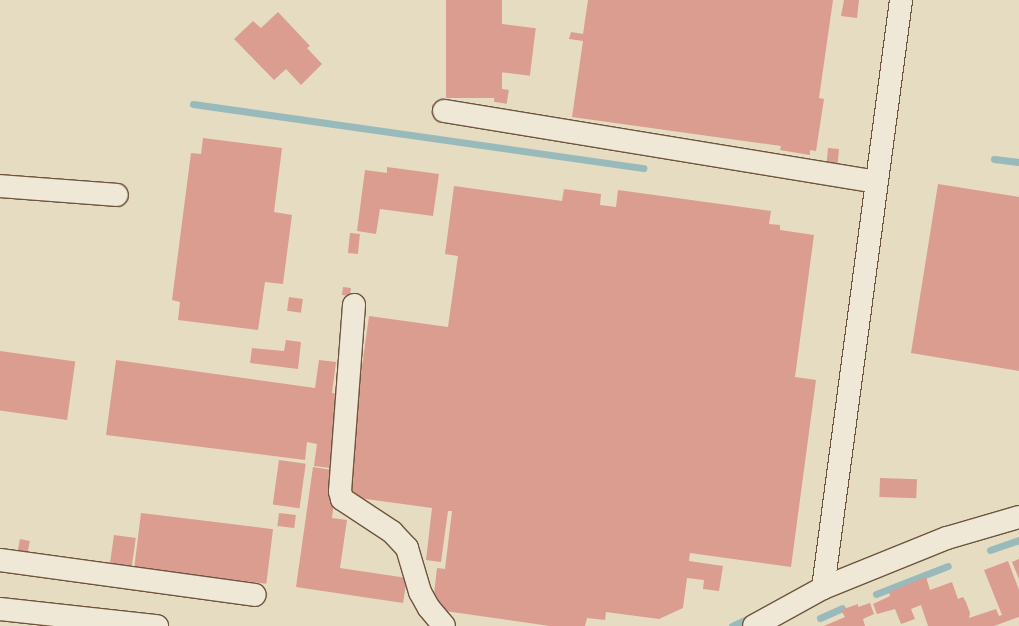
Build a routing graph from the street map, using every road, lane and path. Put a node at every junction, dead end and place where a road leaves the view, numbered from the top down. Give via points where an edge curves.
1 (901, 0) edge
2 (444, 111) dead end
3 (876, 182) junction
4 (0, 186) edge
5 (117, 195) dead end
6 (354, 305) dead end
7 (1019, 517) edge
8 (0, 560) edge
9 (823, 588) junction
10 (255, 595) dead end
11 (0, 609) edge
12 (157, 626) edge
13 (444, 626) edge
14 (754, 626) edge

1 - 3 street
2 - 3 street
3 - 9 street
4 - 5 street
6 - 13 street via 340,491 342,499 392,532 407,548 420,592
7 - 9 street via 947,538
8 - 10 street
9 - 14 street
11 - 12 street

